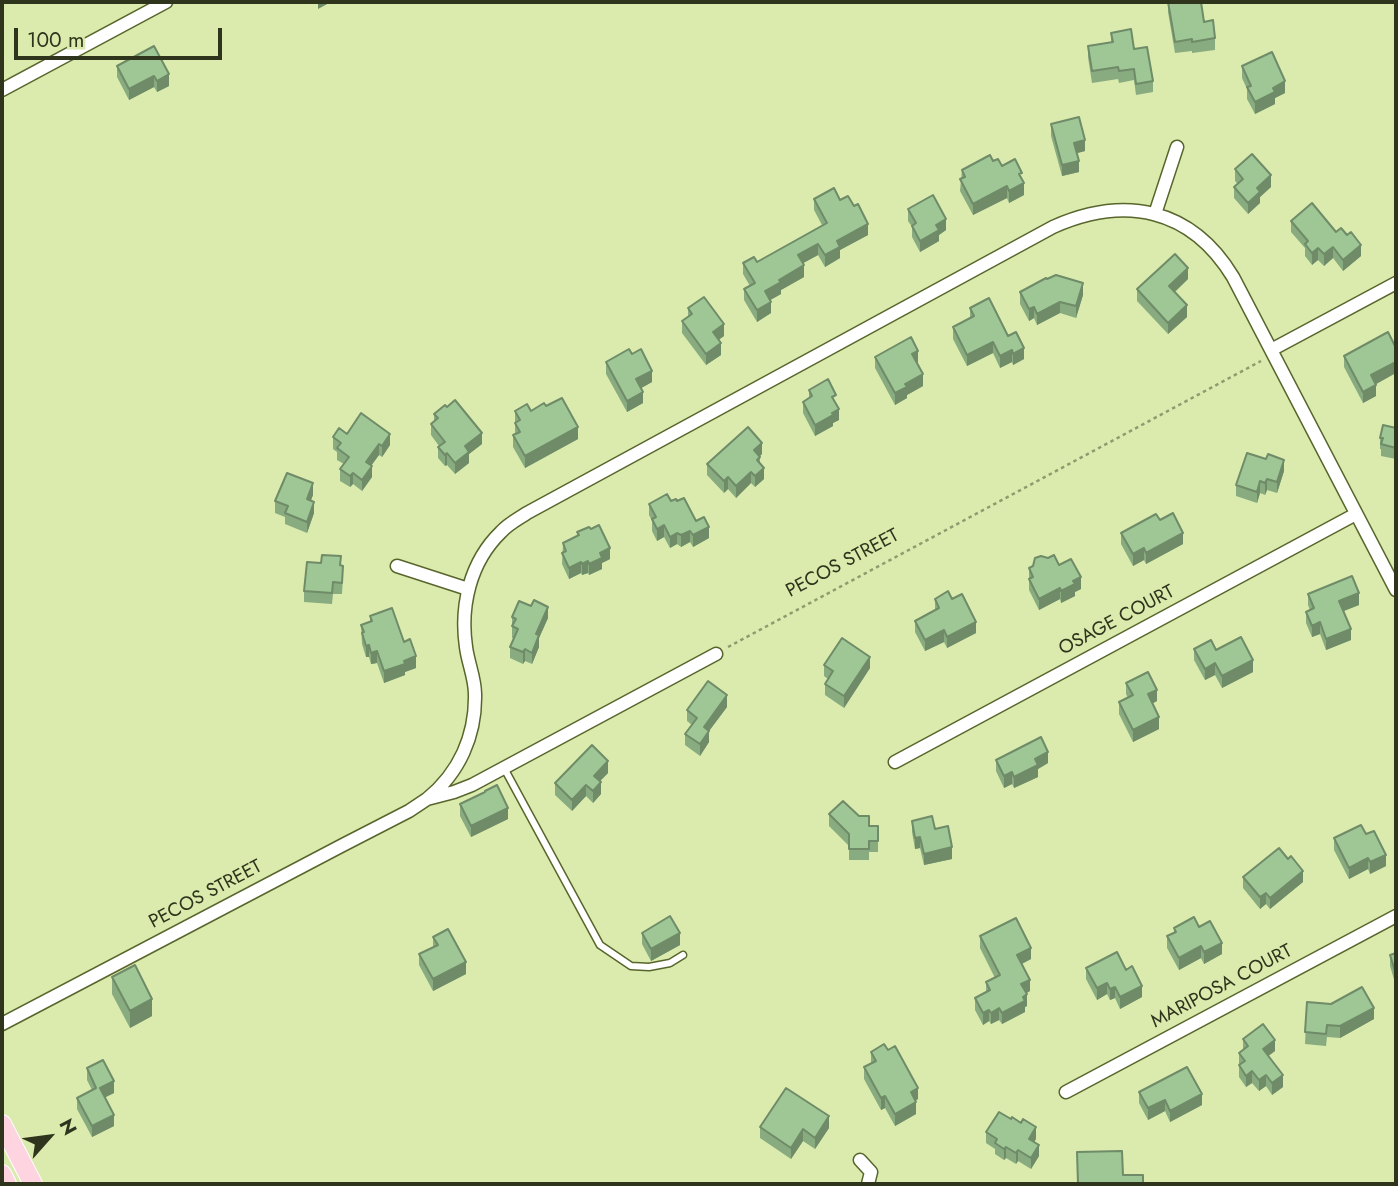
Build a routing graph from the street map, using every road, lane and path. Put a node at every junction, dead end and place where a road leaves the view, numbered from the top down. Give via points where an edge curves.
1 (166, 2) edge
2 (2, 90) edge
3 (1177, 147) dead end
4 (1155, 214) junction
5 (1396, 283) edge
6 (1272, 352) junction
7 (1356, 514) junction
8 (397, 566) dead end
9 (468, 589) junction
10 (1396, 590) edge
11 (716, 654) joint
12 (895, 762) dead end
13 (504, 768) junction
14 (428, 799) junction
15 (1396, 916) edge
16 (683, 955) dead end
17 (2, 1024) edge
18 (1066, 1092) dead end
19 (2, 1124) edge
20 (2, 1143) edge
21 (860, 1160) dead end
22 (2, 1174) edge
23 (7, 1184) edge
24 (23, 1184) edge
25 (33, 1184) edge
26 (868, 1184) edge

1 - 2 street
3 - 4 street
4 - 6 street, PECOS STREET via 1193,233 1219,257
4 - 9 street, PECOS STREET via 1102,211 1075,217 527,513 501,531 486,549
5 - 6 street
6 - 7 street
6 - 11 path, PECOS STREET
7 - 10 street
7 - 12 street, OSAGE COURT
8 - 9 street
9 - 14 street, PECOS STREET via 463,623 474,686 474,718 460,761
11 - 13 street, PECOS STREET
13 - 14 street, PECOS STREET via 472,785
13 - 16 lane via 600,946 631,966 670,963
14 - 17 street, PECOS STREET
15 - 18 street, MARIPOSA COURT
19 - 25 main road
20 - 24 main road
21 - 26 street via 871,1172
22 - 23 main road

